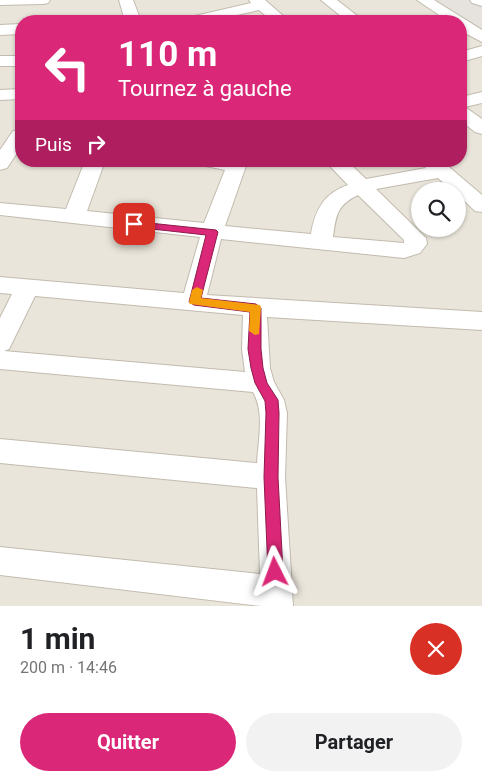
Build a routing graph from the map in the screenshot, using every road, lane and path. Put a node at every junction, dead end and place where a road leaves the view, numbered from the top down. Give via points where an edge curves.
1 (43, 0) edge
2 (328, 0) edge
3 (424, 0) edge
4 (477, 0) edge
5 (131, 1) edge
6 (258, 2) edge
7 (482, 2) edge
8 (2, 3) edge
9 (132, 15) edge
10 (212, 15) edge
11 (274, 15) edge
12 (348, 15) edge
13 (448, 15) edge
14 (467, 28) edge
15 (15, 29) edge
16 (0, 30) edge
17 (482, 37) edge
18 (482, 51) edge
19 (467, 55) edge
20 (15, 61) edge
21 (0, 62) edge
22 (15, 94) edge
23 (0, 95) edge
24 (482, 97) edge
25 (467, 101) edge
26 (467, 117) edge
27 (482, 128) edge
28 (15, 135) edge
29 (0, 136) edge
30 (15, 143) edge
31 (0, 164) edge
32 (93, 167) edge
33 (235, 167) edge
34 (341, 167) edge
35 (432, 167) edge
36 (437, 167) edge
37 (362, 186) junction
38 (482, 206) edge
39 (0, 210) edge
40 (74, 217) junction
41 (212, 232) junction
42 (321, 244) junction
43 (0, 285) edge
44 (27, 288) junction
45 (194, 302) junction
46 (256, 308) junction
47 (482, 321) edge
48 (0, 343) edge
49 (0, 360) edge
50 (261, 383) junction
51 (0, 451) edge
52 (271, 477) junction
53 (0, 561) edge
54 (276, 598) edge

1 - 8 street
2 - 12 street
3 - 13 street
4 - 7 street
5 - 9 street
6 - 10 street
6 - 11 street
14 - 17 street
15 - 16 street
18 - 19 street
20 - 21 street
22 - 23 street
24 - 25 street
26 - 27 street
28 - 29 street
30 - 31 street
32 - 40 street
33 - 41 street
34 - 37 street
35 - 37 street
36 - 38 street
37 - 42 street via 335,198 329,207
37 - 42 street via 415,238 416,244 404,251
39 - 40 street
40 - 41 street
41 - 42 street
41 - 45 street
43 - 44 street
44 - 45 street
44 - 48 street
45 - 46 street
46 - 47 street
46 - 50 street via 254,349
49 - 50 street
50 - 52 street via 271,400 273,413
51 - 52 street
52 - 54 street
53 - 54 street

